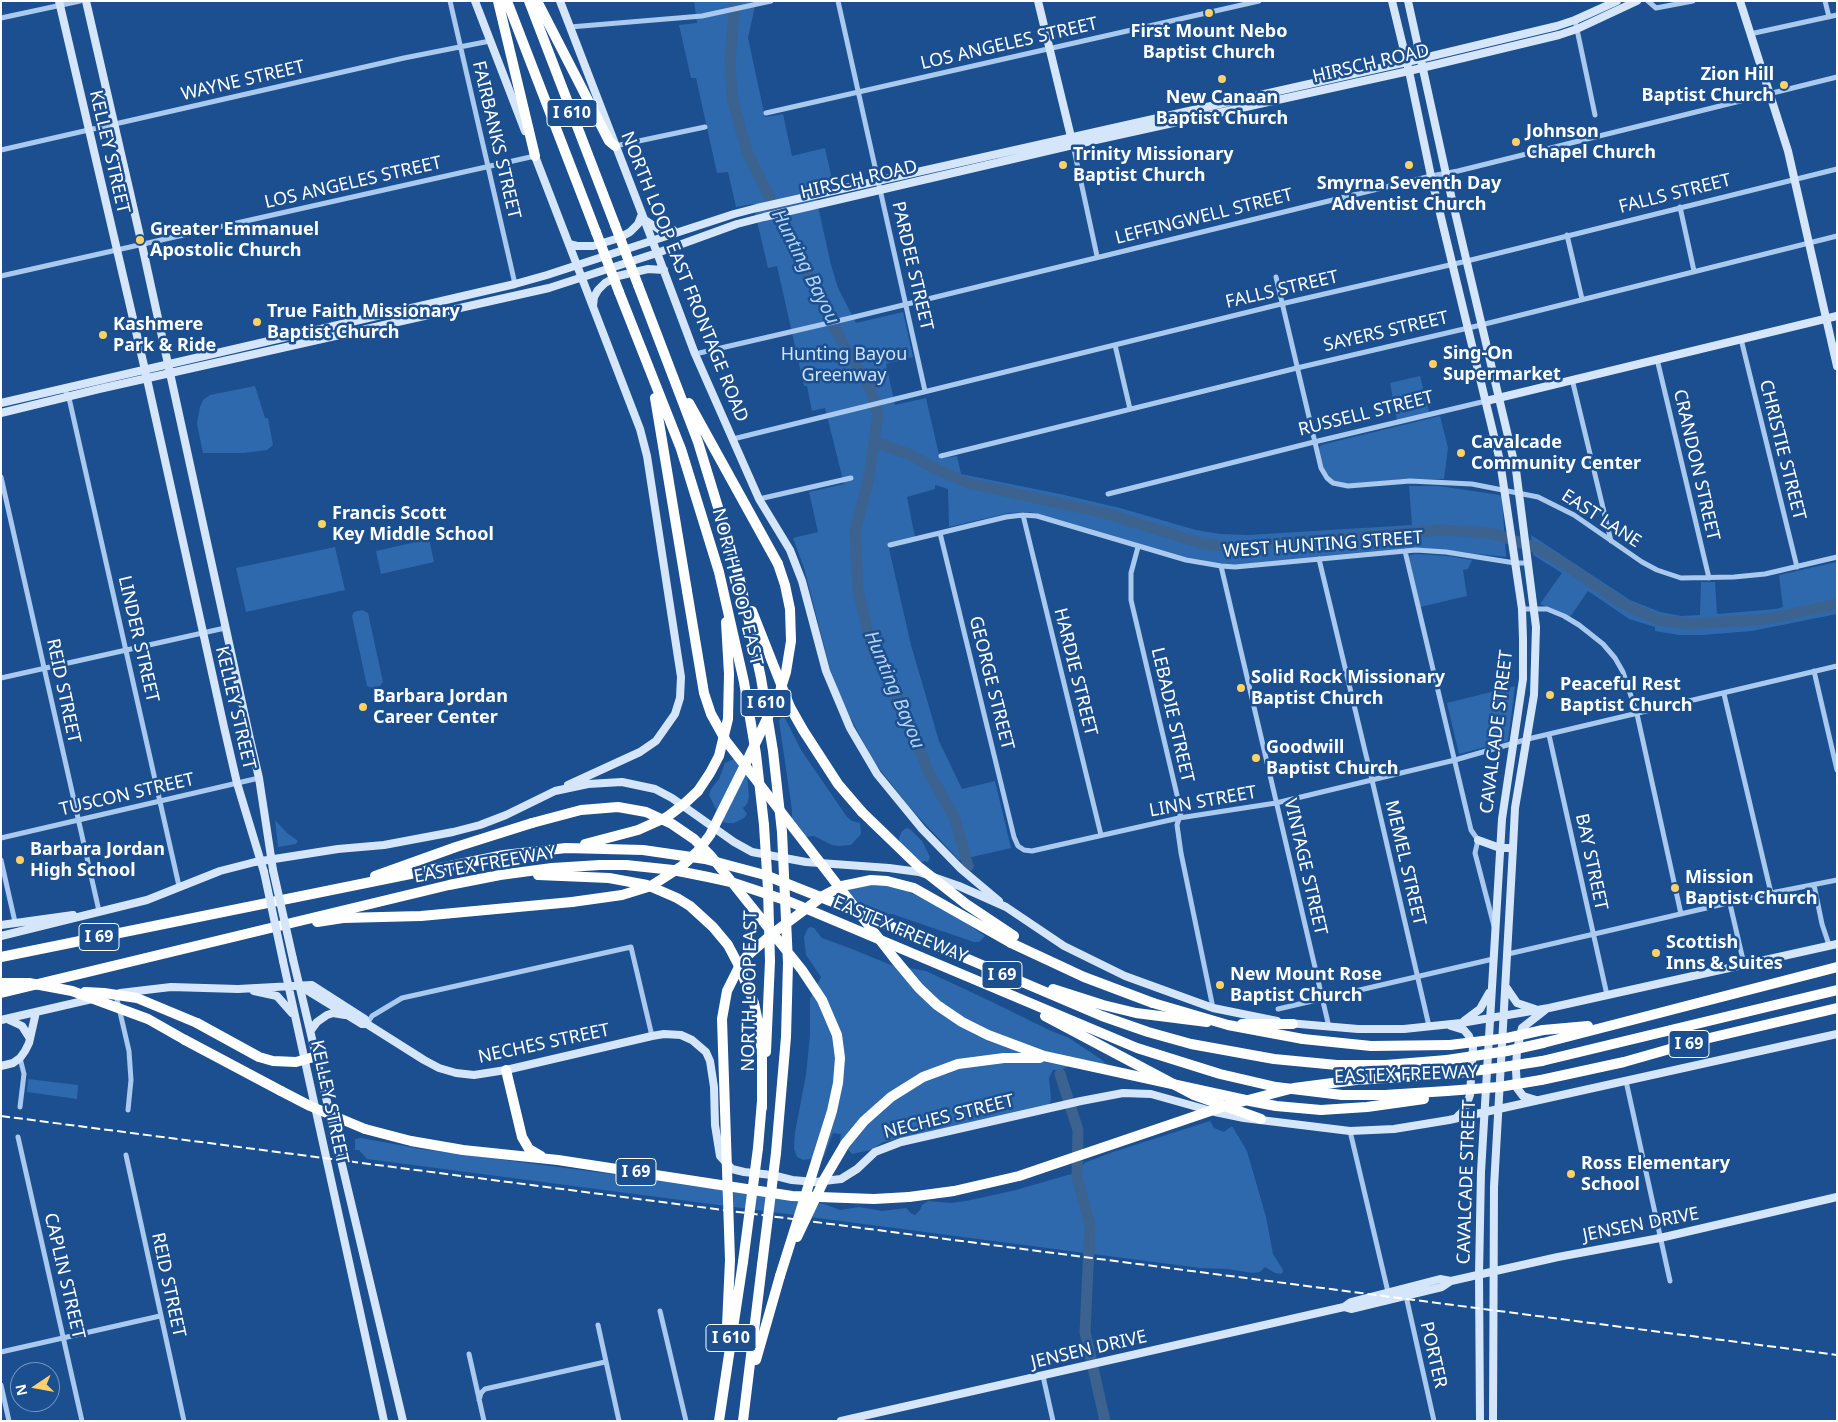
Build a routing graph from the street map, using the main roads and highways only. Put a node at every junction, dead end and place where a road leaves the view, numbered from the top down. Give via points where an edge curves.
1 (86, 1) edge
2 (474, 1) edge
3 (498, 1) edge
4 (507, 1) edge
5 (529, 1) edge
6 (537, 1) edge
7 (560, 1) edge
8 (1038, 1) edge
9 (1392, 1) edge
10 (1408, 1) edge
11 (1617, 1) edge
12 (1637, 1) edge
13 (1740, 1) edge
14 (60, 3) edge
15 (1421, 58) junction
16 (1407, 62) junction
17 (1423, 68) junction
18 (1409, 71) junction
19 (1238, 100) junction
20 (1240, 109) junction
21 (1071, 137) junction
22 (1073, 145) junction
23 (615, 146) junction
24 (535, 156) junction
25 (643, 217) junction
26 (687, 228) junction
27 (652, 240) junction
28 (569, 244) junction
29 (657, 253) junction
30 (578, 265) junction
31 (664, 270) junction
32 (582, 278) junction
33 (515, 284) junction
34 (461, 308) junction
35 (593, 308) junction
36 (1837, 316) edge
37 (378, 317) junction
38 (1825, 319) junction
39 (380, 327) junction
40 (272, 341) junction
41 (274, 350) junction
42 (646, 360) junction
43 (667, 360) junction
44 (167, 365) junction
45 (1837, 366) edge
46 (145, 370) junction
47 (170, 374) junction
48 (147, 379) junction
49 (1500, 398) junction
50 (1486, 401) junction
51 (1, 403) edge
52 (1, 413) edge
53 (719, 572) junction
54 (739, 576) junction
55 (1523, 678) junction
56 (1535, 678) junction
57 (555, 791) junction
58 (1478, 840) road end
59 (566, 848) junction
60 (1500, 848) junction
61 (1513, 848) junction
62 (272, 860) junction
63 (260, 861) junction
64 (500, 876) junction
65 (339, 889) junction
66 (1006, 907) junction
67 (84, 914) junction
68 (1, 925) edge
69 (257, 931) junction
70 (1, 936) edge
71 (1013, 940) junction
72 (1833, 944) edge
73 (1, 957) edge
74 (1837, 967) edge
75 (991, 970) junction
76 (1, 983) edge
77 (299, 985) junction
78 (288, 986) junction
79 (1506, 987) junction
80 (238, 989) junction
81 (1491, 989) junction
82 (1837, 990) edge
83 (72, 991) junction
84 (1003, 992) junction
85 (1, 993) edge
86 (1549, 1008) junction
87 (1837, 1008) edge
88 (1539, 1010) junction
89 (36, 1012) junction
90 (347, 1015) junction
91 (295, 1016) junction
92 (1504, 1016) junction
93 (4, 1019) edge
94 (1490, 1019) junction
95 (1461, 1023) junction
96 (1619, 1023) junction
97 (367, 1024) junction
98 (1293, 1024) junction
99 (1449, 1025) junction
100 (311, 1030) junction
101 (1837, 1034) edge
102 (30, 1037) junction
103 (318, 1056) junction
104 (305, 1060) junction
105 (1058, 1060) junction
106 (1, 1066) edge
107 (506, 1070) junction
108 (1446, 1093) junction
109 (1537, 1100) junction
110 (762, 1108) junction
111 (1499, 1109) junction
112 (1484, 1112) junction
113 (1261, 1119) junction
114 (1454, 1119) junction
115 (546, 1159) junction
116 (1481, 1187) junction
117 (1494, 1187) junction
118 (1837, 1197) edge
119 (1494, 1271) junction
120 (1479, 1274) junction
121 (780, 1276) junction
122 (1451, 1281) junction
123 (1344, 1307) junction
124 (746, 1400) junction
125 (719, 1418) edge
126 (743, 1418) edge
127 (384, 1421) edge
128 (403, 1421) edge
129 (841, 1421) edge
130 (1480, 1421) edge
131 (1494, 1421) edge

1 - 44 main road, KELLEY STREET
2 - 24 main road
3 - 24 highway
4 - 42 highway, NORTH LOOP EAST / I 610, bridge
5 - 43 highway, NORTH LOOP EAST / I 610, bridge
6 - 23 highway via 608,141
7 - 23 main road, NORTH LOOP EAST FRONTAGE ROAD
8 - 21 main road
9 - 16 main road, CAVALCADE STREET
10 - 15 main road, CAVALCADE STREET
11 - 15 main road, HIRSCH ROAD via 1575,20
12 - 17 main road, HIRSCH ROAD via 1577,29
13 - 38 main road via 1796,180
14 - 46 main road, KELLEY STREET
15 - 16 main road, HIRSCH ROAD
15 - 17 main road, CAVALCADE STREET
16 - 18 main road, CAVALCADE STREET
16 - 19 main road, HIRSCH ROAD
17 - 18 main road, HIRSCH ROAD
17 - 49 main road, CAVALCADE STREET
18 - 20 main road, HIRSCH ROAD
18 - 50 main road, CAVALCADE STREET
19 - 20 main road
19 - 21 main road, HIRSCH ROAD
20 - 22 main road, HIRSCH ROAD
21 - 22 main road
21 - 26 main road, HIRSCH ROAD via 757,208
22 - 29 main road, HIRSCH ROAD via 737,224
23 - 25 main road, NORTH LOOP EAST FRONTAGE ROAD
24 - 28 main road
25 - 26 main road via 660,230
25 - 27 main road, NORTH LOOP EAST FRONTAGE ROAD
25 - 28 main road via 630,232 619,238 593,246
26 - 27 main road, HIRSCH ROAD
27 - 29 main road, NORTH LOOP EAST FRONTAGE ROAD
27 - 30 main road, HIRSCH ROAD
28 - 30 main road
29 - 31 main road, NORTH LOOP EAST FRONTAGE ROAD
29 - 32 main road, HIRSCH ROAD
30 - 32 main road
30 - 33 main road, HIRSCH ROAD
31 - 35 main road via 648,269 618,276 598,290
31 - 66 main road, NORTH LOOP EAST FRONTAGE ROAD via 695,354 759,499 790,550 802,581 826,671 850,728 864,754 922,829 961,869
32 - 34 main road, HIRSCH ROAD
32 - 35 main road
33 - 34 main road via 506,293
33 - 37 main road, HIRSCH ROAD
34 - 39 main road, HIRSCH ROAD
35 - 57 main road via 640,429 647,456 680,663 681,688 675,714 656,741 640,752
36 - 38 main road, RUSSELL STREET
37 - 39 main road
37 - 40 main road, HIRSCH ROAD
38 - 45 main road
38 - 49 main road, RUSSELL STREET
39 - 41 main road, HIRSCH ROAD
40 - 41 main road
40 - 44 main road, HIRSCH ROAD
41 - 47 main road, HIRSCH ROAD
42 - 53 highway, NORTH LOOP EAST / I 610 via 683,456
42 - 105 highway, bridge via 661,427 704,693 720,732 894,958 933,1001 962,1022 1006,1043
43 - 54 highway, NORTH LOOP EAST / I 610 via 700,450
43 - 69 highway, bridge via 778,564 786,585 791,615 791,641 780,691 710,835 682,866 651,886 622,894 572,902 421,916 343,918
44 - 46 main road, HIRSCH ROAD
44 - 47 main road, KELLEY STREET
46 - 48 main road, KELLEY STREET
46 - 51 main road, HIRSCH ROAD
47 - 48 main road, HIRSCH ROAD
47 - 62 main road, KELLEY STREET via 259,778
48 - 52 main road, HIRSCH ROAD
48 - 63 main road, KELLEY STREET via 237,783
49 - 50 main road, RUSSELL STREET
49 - 56 main road, CAVALCADE STREET via 1519,493 1535,609
50 - 55 main road, CAVALCADE STREET via 1504,490 1522,609
53 - 59 highway, bridge via 728,651 729,707 719,756 710,773 698,790 667,817 638,830
53 - 110 highway, NORTH LOOP EAST / I 610, bridge via 744,682 764,825 770,960
54 - 71 highway, bridge via 790,707 838,784 862,812 919,866
54 - 124 highway, NORTH LOOP EAST / I 610, bridge via 762,678 773,751 782,832 788,963 786,1037 776,1153
55 - 56 main road
55 - 60 main road, CAVALCADE STREET via 1504,798
56 - 61 main road, CAVALCADE STREET via 1528,740 1515,808
57 - 62 main road via 506,815 453,832
57 - 66 main road via 605,782 656,789 752,852 806,862 919,872
58 - 60 main road
59 - 65 highway, EASTEX FREEWAY / I 69 via 504,855
59 - 75 highway, EASTEX FREEWAY / I 69 via 658,851 752,871
60 - 61 main road
60 - 81 main road, CAVALCADE STREET
61 - 79 main road, CAVALCADE STREET
62 - 63 main road
62 - 77 main road, KELLEY STREET, bridge
63 - 67 main road via 220,871 146,900
63 - 78 main road, KELLEY STREET, bridge
64 - 69 highway, EASTEX FREEWAY / I 69
64 - 84 highway, EASTEX FREEWAY / I 69 via 600,865 657,868 708,877 811,909
64 - 110 highway via 570,876 631,881 665,892 690,906 732,952 751,995 760,1041
65 - 73 highway, EASTEX FREEWAY / I 69
65 - 121 highway, bridge via 456,847 581,810 618,807 646,812 694,839 802,970 822,1000 837,1035 840,1058 832,1111
66 - 98 main road via 1064,946 1116,972 1213,1008
67 - 68 main road
67 - 70 main road
69 - 85 highway, EASTEX FREEWAY / I 69
71 - 96 highway, bridge via 1072,972 1153,1003 1228,1025 1303,1039 1371,1046 1450,1044
71 - 125 highway, bridge via 914,888 871,880 842,886 823,896 772,934 739,968 727,991 722,1024 730,1260
72 - 86 main road
74 - 96 highway, EASTEX FREEWAY / I 69
75 - 96 highway, EASTEX FREEWAY / I 69, bridge via 1167,1038 1274,1060 1337,1065 1447,1060 1507,1051
75 - 98 highway via 1136,1013 1246,1025
76 - 83 highway, bridge via 29,983
77 - 78 main road
77 - 90 main road, NECHES STREET
77 - 97 main road, NECHES STREET via 312,985 365,1019
77 - 100 main road, KELLEY STREET
78 - 80 main road
78 - 91 main road, KELLEY STREET
79 - 88 main road via 1517,1003
79 - 92 main road, CAVALCADE STREET
80 - 89 main road via 171,987 116,993
80 - 91 main road via 277,996
81 - 94 main road, CAVALCADE STREET
81 - 95 main road via 1480,1009
82 - 115 highway, I 69, bridge via 1542,1061 1449,1074 1325,1083 1279,1092 1225,1106 1019,1176 954,1191 909,1197 792,1196
83 - 104 highway, bridge via 137,998 197,1024 260,1057 284,1062
83 - 115 highway, I 69, bridge via 148,1019 310,1106 366,1129 463,1150
84 - 108 highway, EASTEX FREEWAY / I 69 via 1146,1051 1256,1083 1342,1095
84 - 113 highway via 1194,1095
86 - 88 main road
86 - 109 main road via 1522,1028 1517,1050 1517,1088 1523,1096
87 - 108 highway, EASTEX FREEWAY / I 69, bridge via 1624,1062 1541,1080
88 - 92 main road
89 - 93 main road
89 - 102 main road
90 - 97 main road, NECHES STREET
90 - 100 main road via 326,1015
91 - 104 main road, KELLEY STREET
92 - 94 main road
92 - 111 main road, CAVALCADE STREET
93 - 102 main road via 22,1026
94 - 95 main road
94 - 112 main road, CAVALCADE STREET
95 - 99 main road
97 - 107 main road, NECHES STREET via 439,1068 474,1075
98 - 99 main road via 1383,1029
99 - 114 main road via 1464,1030 1473,1047 1470,1095 1465,1109
100 - 103 main road, KELLEY STREET
101 - 109 main road, NECHES STREET
102 - 106 main road via 20,1058
103 - 104 highway
103 - 128 main road, KELLEY STREET
104 - 127 main road, KELLEY STREET
105 - 108 highway, bridge via 1283,1107 1321,1110 1367,1107
105 - 121 highway, bridge via 1004,1058 958,1064 923,1078 882,1104 857,1128 838,1154
107 - 113 main road, NECHES STREET via 652,1036 681,1035 706,1052 713,1071 720,1156 732,1168 744,1172 808,1181 842,1179 858,1170 875,1152 901,1142 1123,1093 1151,1094 1215,1112
107 - 115 highway via 522,1137 529,1149
109 - 111 main road, NECHES STREET
110 - 125 highway, NORTH LOOP EAST / I 610, bridge
111 - 112 main road, NECHES STREET
111 - 117 main road, CAVALCADE STREET
112 - 114 main road, NECHES STREET
112 - 116 main road, CAVALCADE STREET
113 - 114 main road, NECHES STREET via 1350,1131 1410,1127
116 - 117 main road
116 - 120 main road, CAVALCADE STREET
117 - 119 main road, CAVALCADE STREET
118 - 119 main road, JENSEN DRIVE via 1660,1238
119 - 120 main road, JENSEN DRIVE
119 - 131 main road, CAVALCADE STREET
120 - 122 main road, JENSEN DRIVE
120 - 130 main road, CAVALCADE STREET
121 - 124 highway
122 - 123 main road, JENSEN DRIVE via 1440,1279 1351,1302
122 - 123 main road, JENSEN DRIVE via 1442,1287 1406,1296 1351,1309
123 - 129 main road, JENSEN DRIVE
124 - 126 highway, NORTH LOOP EAST / I 610

